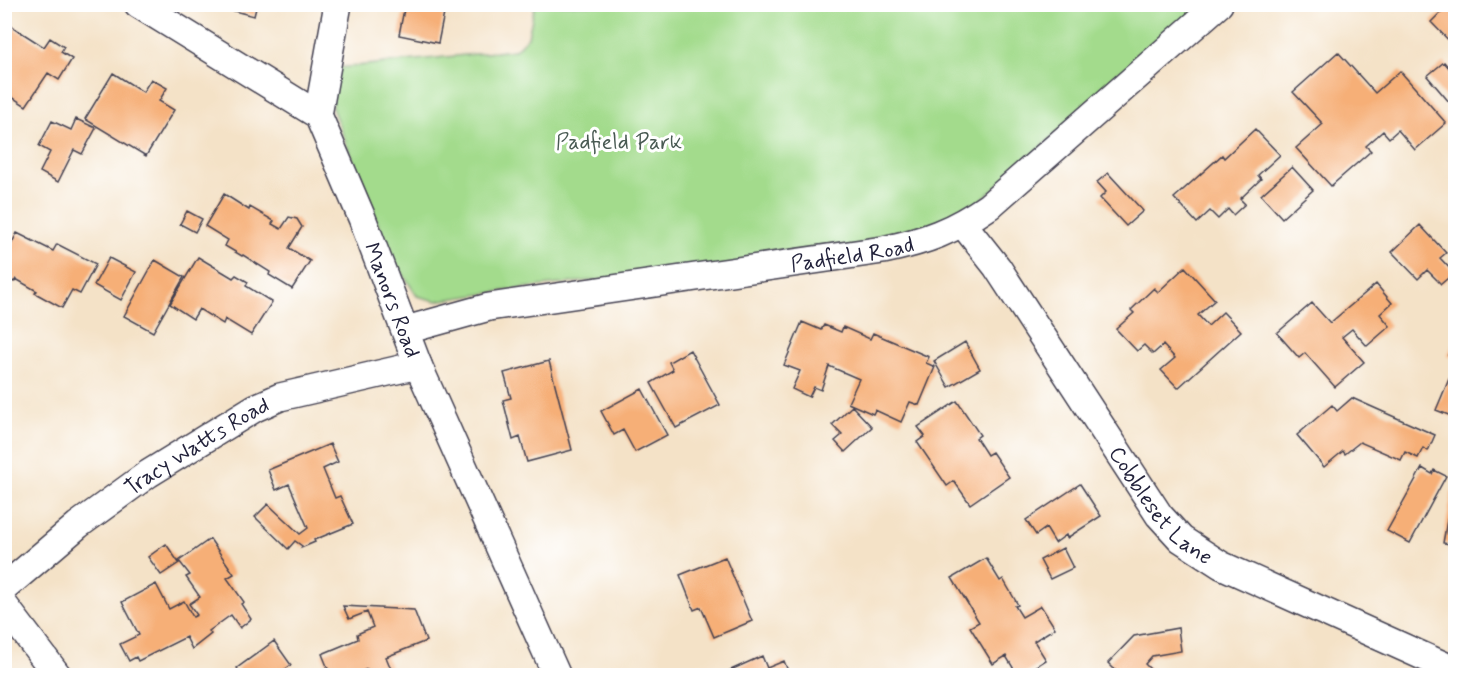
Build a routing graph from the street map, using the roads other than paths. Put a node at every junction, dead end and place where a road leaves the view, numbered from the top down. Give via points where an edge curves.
1 (138, 4) edge
2 (338, 4) edge
3 (1219, 4) edge
4 (318, 115) junction
5 (963, 224) junction
6 (406, 330) junction
7 (418, 365) junction
8 (4, 588) edge
9 (4, 605) edge
10 (1455, 671) edge
11 (58, 675) edge
12 (557, 675) edge

1 - 4 street
2 - 4 street
3 - 5 street, Padfield Road via 989,206
4 - 6 street, Manors Road
5 - 6 street, Padfield Road via 932,238 883,250 489,307
5 - 10 street, Cobbleset Lane via 997,267 1159,515 1181,539 1221,565
6 - 7 street, Manors Road
7 - 8 street, Tracy Watts Road via 280,397 255,408 148,474 78,525
7 - 12 street, Manors Road
9 - 11 street

